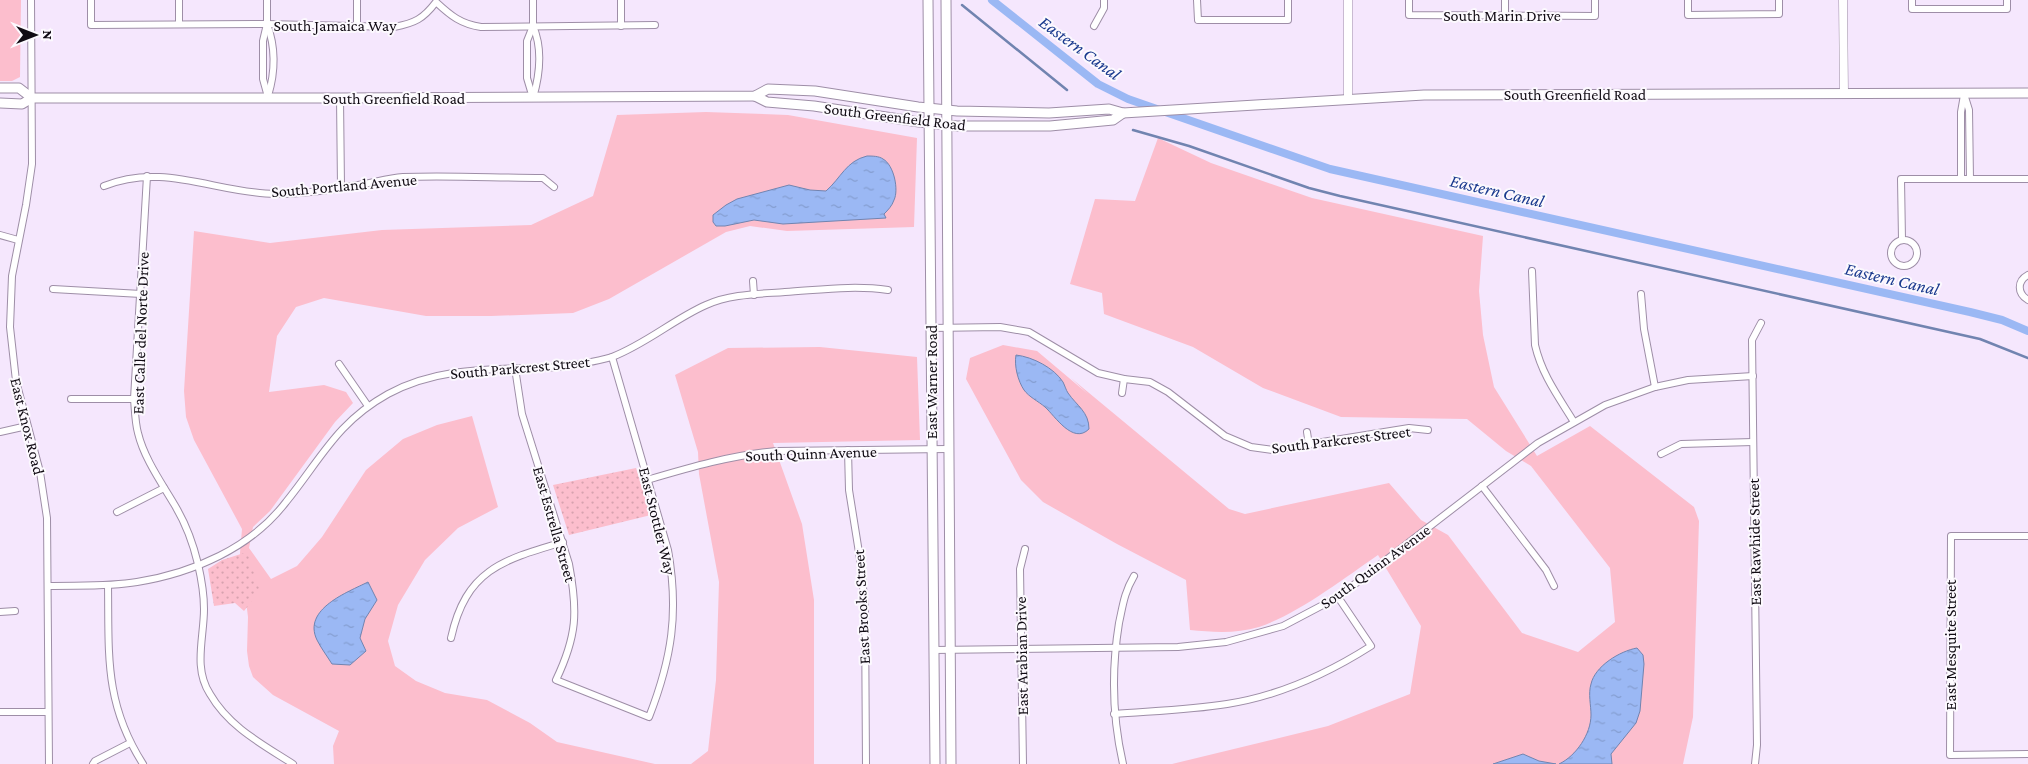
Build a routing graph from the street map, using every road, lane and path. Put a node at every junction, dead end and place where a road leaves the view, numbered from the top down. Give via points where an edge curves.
1 (31, 0) edge
2 (91, 0) edge
3 (179, 0) edge
4 (267, 0) edge
5 (357, 0) edge
6 (533, 0) edge
7 (621, 0) edge
8 (928, 0) edge
9 (946, 0) edge
10 (1104, 0) edge
11 (1198, 0) edge
12 (1288, 0) edge
13 (1348, 0) edge
14 (1409, 0) edge
15 (1505, 0) edge
16 (1595, 0) edge
17 (1688, 0) edge
18 (1779, 0) edge
19 (1844, 0) edge
20 (1912, 0) edge
21 (2007, 0) edge
22 (437, 1) edge
23 (1505, 16) junction
24 (179, 24) junction
25 (267, 24) junction
26 (655, 25) dead end
27 (357, 26) junction
28 (533, 26) junction
29 (621, 26) junction
30 (1094, 26) dead end
31 (0, 88) edge
32 (1844, 93) junction
33 (2028, 93) edge
34 (1964, 94) junction
35 (755, 96) junction
36 (268, 97) junction
37 (32, 98) junction
38 (340, 98) junction
39 (533, 98) junction
40 (1348, 99) junction
41 (0, 104) edge
42 (929, 108) junction
43 (946, 110) junction
44 (1124, 113) junction
45 (929, 124) junction
46 (946, 125) junction
47 (1961, 130) junction
48 (1969, 130) junction
49 (147, 176) junction
50 (1961, 179) junction
51 (1970, 179) junction
52 (2028, 179) edge
53 (104, 186) dead end
54 (341, 187) junction
55 (554, 187) dead end
56 (0, 235) edge
57 (18, 240) junction
58 (1902, 240) junction
59 (1532, 271) dead end
60 (2028, 275) edge
61 (754, 281) dead end
62 (53, 289) dead end
63 (888, 290) dead end
64 (141, 294) junction
65 (1641, 294) dead end
66 (754, 295) junction
67 (2028, 300) edge
68 (1761, 323) dead end
69 (931, 328) junction
70 (948, 328) junction
71 (612, 357) junction
72 (339, 364) dead end
73 (515, 368) junction
74 (1753, 376) junction
75 (1124, 379) junction
76 (1655, 387) junction
77 (1122, 392) dead end
78 (71, 398) dead end
79 (134, 399) junction
80 (368, 406) junction
81 (1574, 422) junction
82 (27, 426) junction
83 (1428, 430) dead end
84 (0, 432) edge
85 (1307, 432) dead end
86 (1753, 442) junction
87 (1309, 445) junction
88 (948, 449) junction
89 (848, 450) junction
90 (931, 450) junction
91 (1661, 454) dead end
92 (648, 480) junction
93 (1482, 486) junction
94 (164, 488) junction
95 (117, 512) dead end
96 (2028, 536) edge
97 (563, 542) junction
98 (1025, 549) dead end
99 (198, 564) junction
100 (1134, 576) dead end
101 (108, 585) junction
102 (48, 586) junction
103 (1554, 586) dead end
104 (1338, 597) junction
105 (0, 612) edge
106 (16, 612) dead end
107 (451, 638) dead end
108 (1020, 648) junction
109 (1115, 648) junction
110 (933, 650) junction
111 (950, 650) junction
112 (556, 680) joint
113 (0, 712) edge
114 (48, 712) junction
115 (1114, 714) junction
116 (130, 743) junction
117 (2028, 754) edge
118 (49, 764) edge
119 (93, 764) edge
120 (143, 764) edge
121 (293, 764) edge
122 (866, 764) edge
123 (935, 764) edge
124 (952, 764) edge
125 (1022, 764) edge
126 (1123, 764) edge
127 (1755, 764) edge

1 - 37 street, East Knox Road
2 - 24 street, South Jamaica Way via 91,25
3 - 24 street
4 - 25 street
5 - 27 street
6 - 28 street
7 - 29 street
8 - 42 main road, East Warner Road
9 - 43 main road, East Warner Road
10 - 30 street via 1104,8
11 - 12 street via 1198,20 1288,20
13 - 40 street
14 - 23 street, South Marin Drive via 1409,15
15 - 23 street
16 - 23 street, South Marin Drive via 1595,16
17 - 18 street via 1688,15 1779,14
19 - 32 street
20 - 21 street via 1912,9 2007,9
22 - 27 street, South Jamaica Way via 413,24
22 - 28 street, South Jamaica Way via 452,17 466,24 481,27
24 - 25 street, South Jamaica Way
25 - 27 street, South Jamaica Way
25 - 36 street via 263,41 263,78
25 - 36 street via 273,39 273,79
26 - 29 street, South Jamaica Way
28 - 29 street, South Jamaica Way
28 - 39 street via 528,41 528,78
28 - 39 street via 539,39 539,77
31 - 37 main road via 19,88
32 - 34 main road, South Greenfield Road
32 - 40 main road, South Greenfield Road via 1424,95
33 - 34 main road, South Greenfield Road
34 - 47 street
34 - 48 street via 1969,110
35 - 39 main road, South Greenfield Road
35 - 42 main road, South Greenfield Road via 768,89 815,91
35 - 45 main road, South Greenfield Road via 767,102
36 - 37 main road, South Greenfield Road
36 - 38 main road, South Greenfield Road
37 - 41 main road via 22,104
37 - 57 street, East Knox Road via 31,176
38 - 39 main road, South Greenfield Road
38 - 54 street
40 - 44 main road, South Greenfield Road
42 - 43 main road, South Greenfield Road
42 - 45 main road, East Warner Road
43 - 44 main road, South Greenfield Road via 1049,113 1109,109
43 - 46 main road, East Warner Road
44 - 46 main road, South Greenfield Road via 1114,120 1050,126
45 - 46 main road, South Greenfield Road
45 - 69 main road, East Warner Road
46 - 70 main road, East Warner Road
47 - 48 street
47 - 50 street
48 - 51 street
49 - 53 street, South Portland Avenue via 117,180
49 - 54 street, South Portland Avenue via 179,178 254,192 284,193
49 - 64 street, East Calle del Norte Drive
50 - 51 street
50 - 58 street via 1901,179
51 - 52 street
54 - 55 street, South Portland Avenue via 411,177 543,178
56 - 57 street
57 - 82 street, East Knox Road via 12,276 10,344
58 - 58 street via 1894,244 1891,252 1896,264 1905,266 1912,263 1917,251 1913,244
59 - 81 street via 1538,357 1542,370
60 - 67 street via 2019,287
61 - 66 street
62 - 64 street
63 - 66 street, South Parkcrest Street via 862,286
64 - 79 street, East Calle del Norte Drive
65 - 76 street
66 - 71 street, South Parkcrest Street via 709,303
68 - 74 street, East Rawhide Street via 1752,340
69 - 70 street, South Parkcrest Street
69 - 90 main road, East Warner Road
70 - 75 street, South Parkcrest Street via 1000,326 1029,332 1098,373
70 - 88 main road, East Warner Road
71 - 73 street, South Parkcrest Street via 577,365
71 - 92 street, East Stottler Way
72 - 80 street
73 - 80 street, South Parkcrest Street via 438,375 415,382
73 - 97 street, East Estrella Street via 522,414
74 - 76 street, South Quinn Avenue via 1705,377
74 - 86 street, East Rawhide Street
75 - 77 street
75 - 87 street, South Parkcrest Street via 1150,382 1168,392 1224,436 1251,447 1273,450
76 - 81 street, South Quinn Avenue via 1605,405
78 - 79 street
79 - 94 street, East Calle del Norte Drive via 138,434
80 - 99 street, South Parkcrest Street via 342,428 271,522 246,541
81 - 93 street, South Quinn Avenue via 1538,443
82 - 84 street
82 - 102 street, East Knox Road via 46,503
83 - 87 street, South Parkcrest Street via 1409,428
85 - 87 street
86 - 91 street via 1681,444
86 - 127 street, East Rawhide Street
88 - 90 street, South Quinn Avenue
88 - 111 main road, East Warner Road
89 - 90 street, South Quinn Avenue
89 - 92 street, South Quinn Avenue via 751,453 721,458
89 - 122 street, East Brooks Street via 849,490 865,609
90 - 110 main road, East Warner Road
92 - 112 street, East Stottler Way via 668,550 673,581 671,648 663,683 649,717
93 - 103 street via 1546,570
93 - 104 street, South Quinn Avenue
94 - 95 street
94 - 99 street, East Calle del Norte Drive via 191,539
96 - 117 street, East Mesquite Street via 1951,536 1950,755
97 - 107 street via 500,563 482,576 466,596 456,616
97 - 112 street, East Estrella Street via 574,590 575,612 568,655
98 - 108 street, East Arabian Drive via 1020,569
99 - 101 street, South Parkcrest Street via 165,576
99 - 121 street, East Calle del Norte Drive via 204,608 201,670 208,692 242,731
100 - 109 street via 1125,591
101 - 102 street, South Parkcrest Street
101 - 116 street via 111,682
102 - 114 street, East Knox Road
104 - 109 street, South Quinn Avenue via 1283,626 1226,642 1183,647
104 - 115 street via 1371,646 1328,672 1252,699 1204,707
105 - 106 street
108 - 109 street, South Quinn Avenue
108 - 111 street, South Quinn Avenue
108 - 125 street, East Arabian Drive
109 - 115 street
110 - 111 street, South Quinn Avenue
110 - 123 main road, East Warner Road
111 - 124 main road, East Warner Road
113 - 114 street
114 - 118 street, East Knox Road
115 - 126 street
116 - 119 street
116 - 120 street

